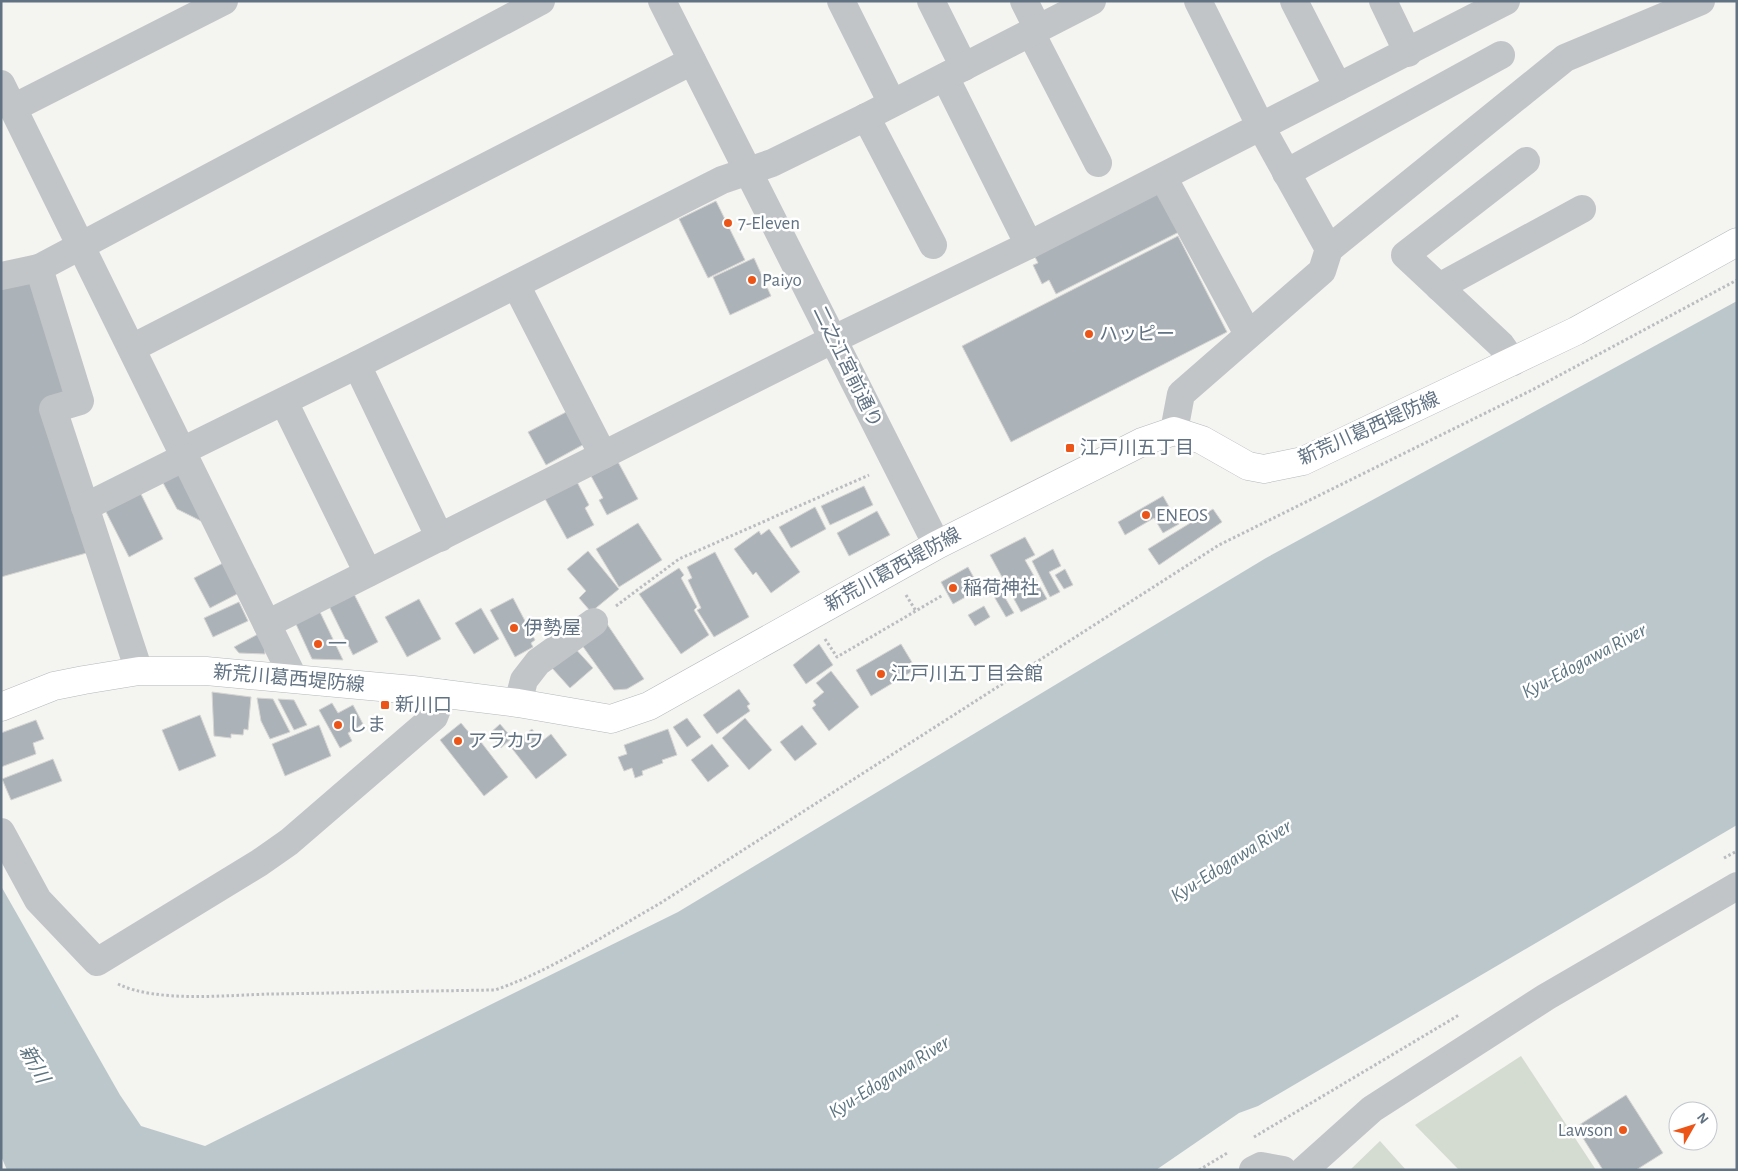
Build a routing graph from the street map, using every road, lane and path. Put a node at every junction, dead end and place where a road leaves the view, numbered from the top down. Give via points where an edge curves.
1 (224, 1) edge
2 (541, 1) edge
3 (662, 1) edge
4 (842, 1) edge
5 (930, 1) edge
6 (1024, 1) edge
7 (1092, 1) edge
8 (1198, 1) edge
9 (1294, 1) edge
10 (1383, 1) edge
11 (1506, 1) edge
12 (1700, 1) edge
13 (1478, 8) edge
14 (1035, 31) junction
15 (1408, 53) junction
16 (1502, 55) dead end
17 (692, 61) junction
18 (954, 72) junction
19 (1, 84) edge
20 (1338, 87) junction
21 (892, 103) junction
22 (13, 108) junction
23 (866, 118) junction
24 (1261, 127) junction
25 (1526, 162) dead end
26 (1098, 163) dead end
27 (749, 172) junction
28 (1286, 173) junction
29 (1163, 177) junction
30 (1582, 209) dead end
31 (1737, 242) edge
32 (80, 245) junction
33 (1029, 245) junction
34 (933, 246) dead end
35 (1329, 249) junction
36 (39, 268) junction
37 (1, 276) edge
38 (1737, 280) edge
39 (516, 285) junction
40 (1439, 287) junction
41 (1248, 334) junction
42 (834, 339) junction
43 (132, 348) junction
44 (1514, 362) junction
45 (357, 365) junction
46 (284, 402) junction
47 (1174, 431) junction
48 (184, 454) junction
49 (603, 455) junction
50 (895, 464) junction
51 (85, 507) junction
52 (440, 538) junction
53 (937, 545) junction
54 (368, 573) junction
55 (902, 588) dead end
56 (943, 595) dead end
57 (916, 611) junction
58 (267, 624) junction
59 (591, 625) joint
60 (828, 643) dead end
61 (139, 671) junction
62 (294, 679) junction
63 (443, 693) junction
64 (518, 703) junction
65 (1, 706) edge
66 (1, 832) edge
67 (1737, 886) edge
68 (97, 962) junction
69 (1253, 1170) edge
70 (1284, 1170) edge
71 (1304, 1170) edge

1 - 22 street
2 - 32 street
3 - 17 street, 二之江宮前通り
4 - 21 street
5 - 18 street
6 - 14 street
7 - 14 street
8 - 24 street
9 - 20 street
10 - 15 street
11 - 13 street
12 - 35 street via 1565,58
13 - 15 street
14 - 18 street
14 - 26 street
15 - 20 street
16 - 28 street
17 - 27 street, 二之江宮前通り
17 - 43 street
18 - 21 street
18 - 33 street
19 - 22 street
20 - 24 street
21 - 23 street
22 - 32 street
23 - 27 street
23 - 34 street
24 - 28 street
24 - 29 street
25 - 40 street via 1405,255
27 - 39 street via 722,180
27 - 42 street, 二之江宮前通り
28 - 35 street
29 - 33 street
29 - 41 street
30 - 40 street
31 - 44 main road, 新荒川葛西堤防線
32 - 36 street
32 - 43 street
33 - 42 street
35 - 41 street via 1322,271
36 - 37 street
36 - 51 street via 80,401 53,409
38 - 68 path via 1532,390 1219,544 659,904 514,983 495,990 165,995 133,991 115,982
39 - 45 street
39 - 49 street
40 - 44 street via 1501,345
41 - 47 street via 1181,394
42 - 49 street
42 - 50 street, 二之江宮前通り
43 - 48 street
44 - 47 main road, 新荒川葛西堤防線 via 1329,450 1280,467 1248,466 1202,440
45 - 46 street
45 - 52 street
46 - 48 street
46 - 54 street
47 - 53 main road, 新荒川葛西堤防線 via 1142,442
48 - 51 street
48 - 58 street
49 - 52 street
50 - 53 street, 二之江宮前通り
50 - 59 path via 679,559
51 - 61 street
52 - 54 street
53 - 64 main road, 新荒川葛西堤防線 via 658,701 629,714 611,719 593,718
54 - 58 street
55 - 57 path
56 - 57 path
57 - 60 path via 837,657
58 - 62 street
59 - 64 street via 538,662 524,680
61 - 62 main road, 新荒川葛西堤防線 via 206,671
61 - 65 main road, 新荒川葛西堤防線 via 54,686
62 - 63 main road, 新荒川葛西堤防線
63 - 64 main road, 新荒川葛西堤防線
63 - 68 street via 434,717 289,842
66 - 68 street via 38,900
67 - 71 street via 1546,997 1372,1109
69 - 70 street via 1261,1166

